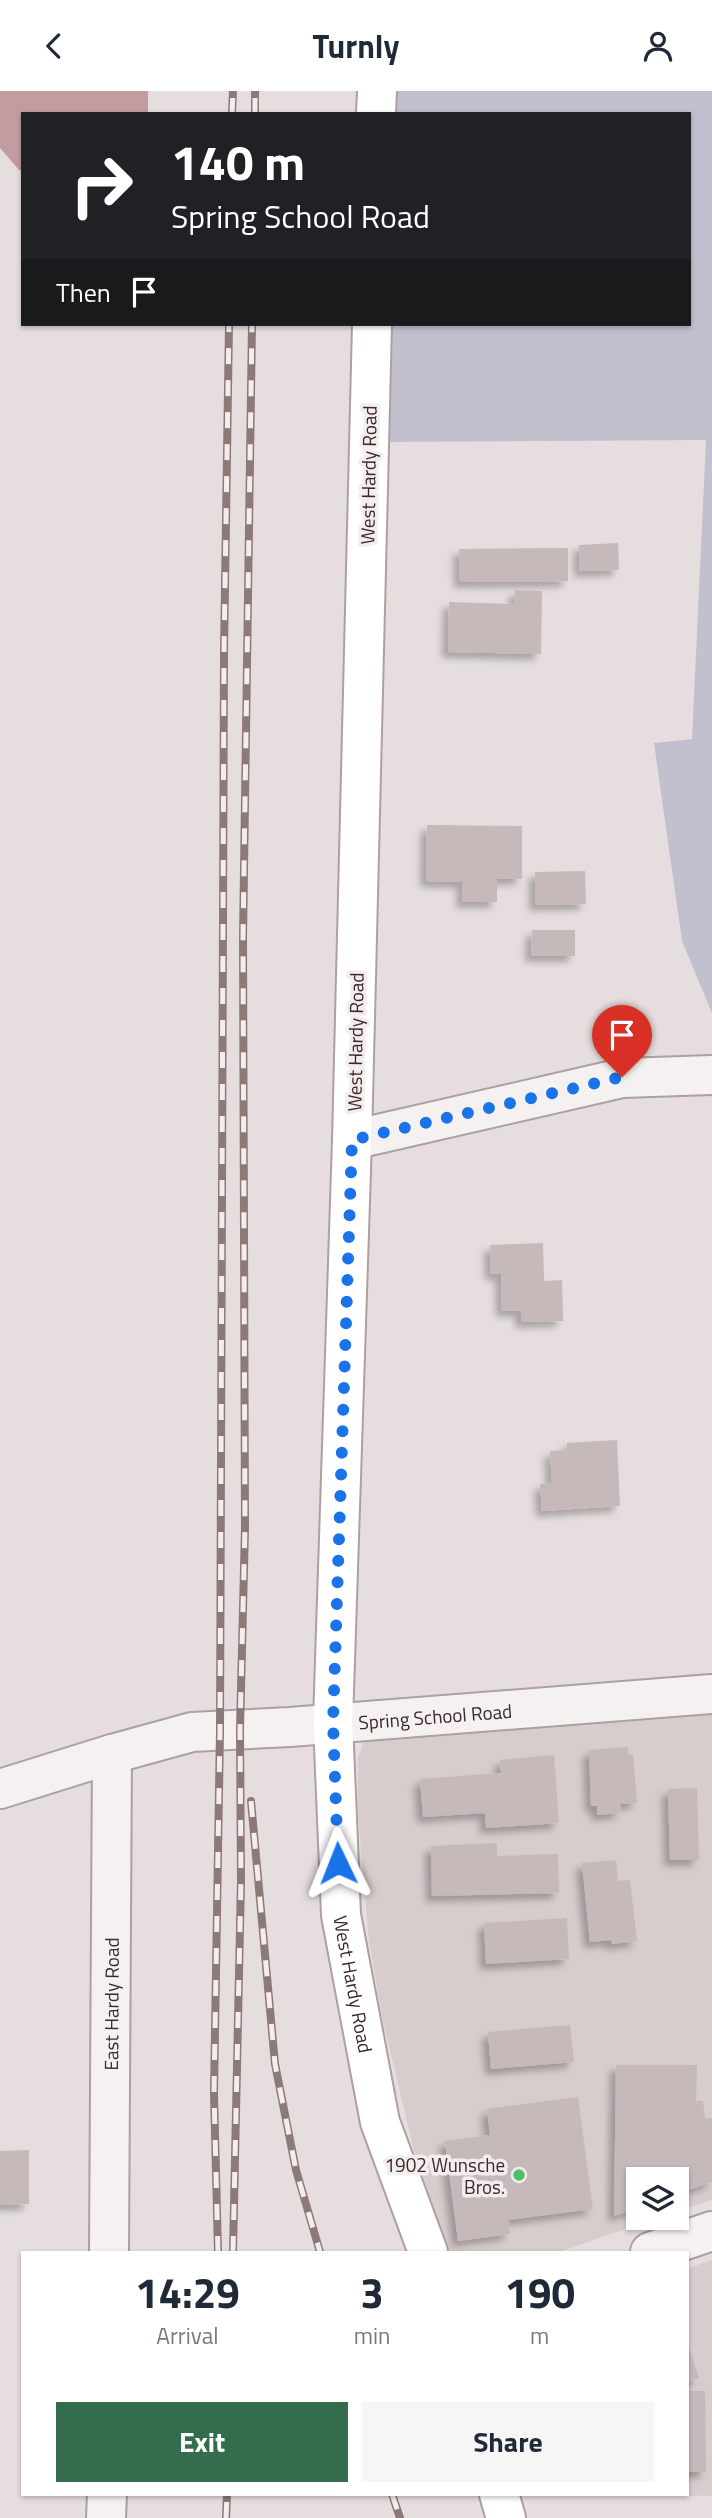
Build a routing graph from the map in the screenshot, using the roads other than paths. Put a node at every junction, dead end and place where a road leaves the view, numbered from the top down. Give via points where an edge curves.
1 (377, 91) edge
2 (376, 112) edge
3 (372, 326) edge
4 (712, 1075) edge
5 (352, 1140) junction
6 (712, 1695) edge
7 (333, 1722) junction
8 (112, 1754) junction
9 (0, 1789) edge
10 (712, 2231) edge
11 (109, 2251) edge
12 (428, 2251) edge
13 (653, 2251) edge
14 (107, 2496) edge
15 (500, 2496) edge
16 (106, 2518) edge
17 (506, 2518) edge

1 - 2 main road
3 - 5 main road, West Hardy Road
4 - 5 street via 622,1077
5 - 7 main road, West Hardy Road
6 - 7 street, Spring School Road
7 - 8 street, Spring School Road via 192,1732
7 - 12 main road, West Hardy Road via 341,1915 380,2122
8 - 9 street, Spring School Road
8 - 11 street, East Hardy Road
10 - 13 street
14 - 16 street
15 - 17 main road

